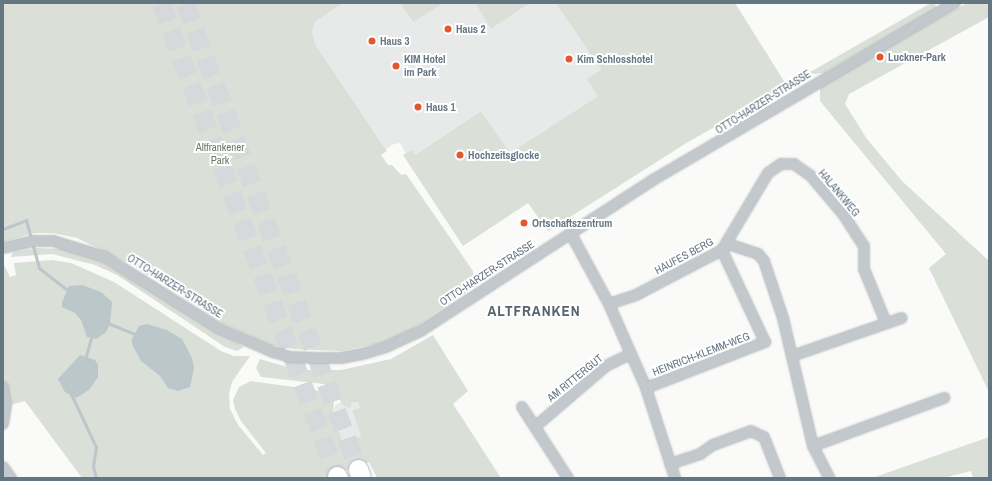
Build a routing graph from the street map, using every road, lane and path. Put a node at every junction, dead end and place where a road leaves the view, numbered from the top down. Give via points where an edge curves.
1 (955, 3) edge
2 (571, 234) junction
3 (725, 247) junction
4 (3, 248) edge
5 (609, 304) junction
6 (902, 318) dead end
7 (886, 323) junction
8 (632, 354) junction
9 (792, 356) junction
10 (3, 387) edge
11 (646, 388) junction
12 (944, 398) dead end
13 (5, 405) edge
14 (522, 406) dead end
15 (3, 424) edge
16 (536, 426) junction
17 (813, 446) junction
18 (670, 464) junction
19 (3, 466) edge
20 (11, 478) edge
21 (568, 478) edge
22 (675, 478) edge
23 (780, 478) edge
24 (829, 478) edge

1 - 2 street, OTTO-HARZER-STRASSE via 813,85 755,123 654,180
2 - 4 street, OTTO-HARZER-STRASSE via 409,337 366,353 340,358 290,357 246,342 220,329 105,256 77,246 53,241 34,241
2 - 5 street
3 - 5 street, HAUFES BERG via 636,295
3 - 7 street, HALANKWEG via 768,173 780,164 794,164 811,176 843,214 864,246 864,269
3 - 9 street, HAUFES BERG via 758,254 764,261 776,293
3 - 11 street, HEINRICH-KLEMM-WEG via 765,342
5 - 8 street
6 - 7 street
7 - 9 street
8 - 11 street
8 - 16 street, AM RITTERGUT via 606,366
9 - 17 street, HAUFES BERG
10 - 13 street
11 - 18 street
12 - 17 street
13 - 15 street
14 - 16 street
16 - 21 street
17 - 24 street, HAUFES BERG
18 - 22 street
18 - 23 street via 700,454 713,445 751,431 764,437
19 - 20 street

